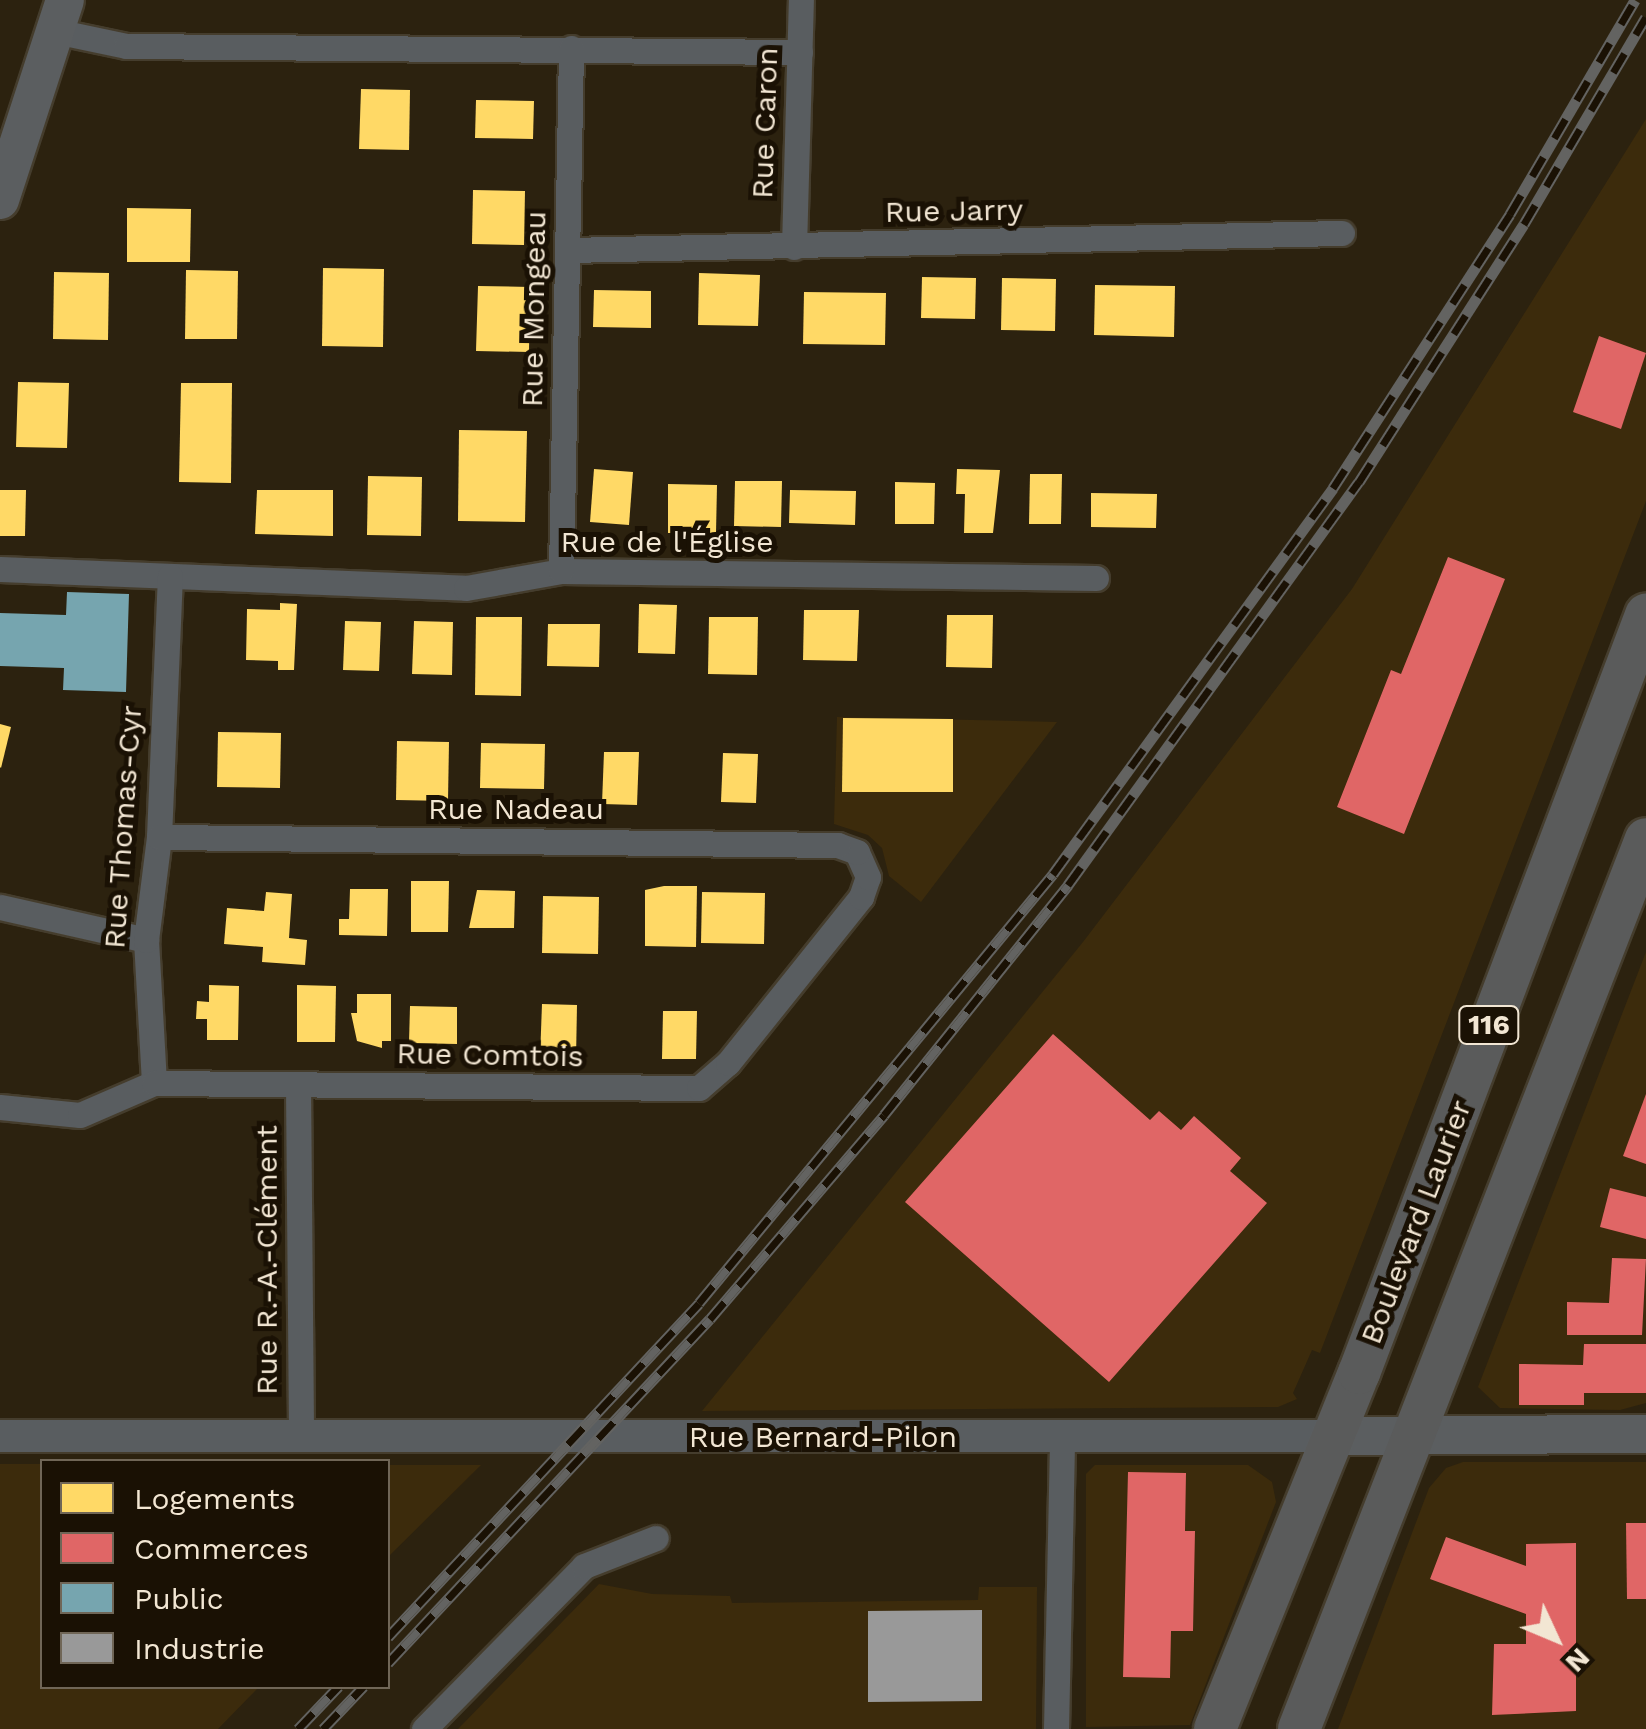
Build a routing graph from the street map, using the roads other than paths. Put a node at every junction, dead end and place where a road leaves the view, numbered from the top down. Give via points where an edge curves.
1 (801, 0) edge
2 (60, 16) edge
3 (570, 48) junction
4 (800, 52) junction
5 (0, 200) edge
6 (1342, 233) dead end
7 (794, 247) junction
8 (568, 250) junction
9 (0, 569) edge
10 (561, 571) junction
11 (170, 576) junction
12 (1096, 578) dead end
13 (1646, 615) edge
14 (160, 837) junction
15 (1646, 839) edge
16 (865, 864) joint
17 (0, 906) edge
18 (146, 940) junction
19 (154, 1082) junction
20 (298, 1085) junction
21 (0, 1108) edge
22 (1646, 1434) edge
23 (1414, 1435) junction
24 (0, 1436) edge
25 (301, 1436) junction
26 (1334, 1436) junction
27 (1062, 1437) junction
28 (656, 1538) dead end
29 (424, 1729) edge
30 (1056, 1729) edge
31 (1214, 1729) edge
32 (1299, 1729) edge

1 - 4 street, Rue Caron
2 - 3 street via 126,46
2 - 5 main road
3 - 4 street
3 - 8 street, Rue Mongeau
4 - 7 street, Rue Caron
6 - 7 street, Rue Jarry
7 - 8 street, Rue Jarry
8 - 10 street, Rue Mongeau
9 - 11 street, Rue de l'Église
10 - 11 street, Rue de l'Église via 466,588
10 - 12 street, Rue de l'Église
11 - 14 street, Rue Thomas-Cyr
13 - 26 main road, Boulevard Laurier / 116
14 - 16 street, Rue Nadeau via 817,844 851,848
14 - 18 street, Rue Thomas-Cyr
15 - 23 main road, 116
16 - 20 street, Rue Comtois via 861,896 728,1063 700,1088
17 - 18 street
18 - 19 street, Rue Thomas-Cyr
19 - 20 street, Rue Comtois
19 - 21 street, Rue Comtois via 80,1115
20 - 25 street, Rue R.-A.-Clément
22 - 23 main road, Rue Bernard-Pilon
23 - 26 main road, Rue Bernard-Pilon
23 - 32 main road, 116
24 - 25 street, Rue Bernard-Pilon
25 - 27 street, Rue Bernard-Pilon
26 - 27 street, Rue Bernard-Pilon
26 - 31 main road, 116
27 - 30 street
28 - 29 street via 584,1566

